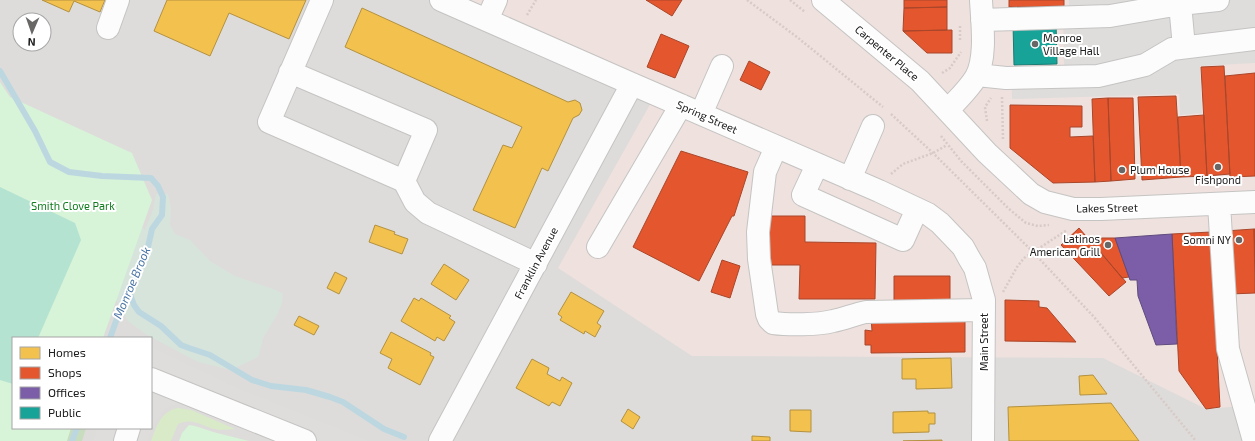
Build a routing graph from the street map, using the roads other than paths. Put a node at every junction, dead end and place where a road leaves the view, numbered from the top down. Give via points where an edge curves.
1 (118, 0) edge
2 (322, 0) edge
3 (442, 0) edge
4 (496, 0) edge
5 (824, 0) edge
6 (1218, 0) edge
7 (1180, 4) junction
8 (982, 10) edge
9 (487, 20) junction
10 (108, 28) dead end
11 (1255, 39) edge
12 (1184, 47) junction
13 (722, 66) dead end
14 (290, 72) junction
15 (977, 75) junction
16 (632, 84) junction
17 (681, 106) junction
18 (948, 110) junction
19 (701, 114) junction
20 (873, 126) dead end
21 (776, 147) junction
22 (817, 165) junction
23 (850, 179) junction
24 (404, 181) junction
25 (1255, 202) edge
26 (1218, 204) junction
27 (917, 209) junction
28 (598, 247) dead end
29 (963, 247) joint
30 (536, 264) junction
31 (984, 310) junction
32 (152, 379) edge
33 (129, 429) edge
34 (125, 441) edge
35 (305, 441) edge
36 (440, 441) edge
37 (984, 441) edge
38 (1254, 441) edge

1 - 10 street
2 - 14 street
3 - 9 street, Spring Street
4 - 9 street
5 - 18 street, Carpenter Place via 920,81
6 - 7 street
7 - 8 street via 1110,16
7 - 12 street
8 - 15 street via 983,55
9 - 16 street, Spring Street
11 - 12 street
12 - 15 street via 1172,48 1145,65 1098,76 1001,81
13 - 19 street
14 - 24 street via 269,122
14 - 24 street via 426,130
15 - 18 street
16 - 17 street, Spring Street
16 - 30 street, Franklin Avenue
17 - 19 street, Spring Street
17 - 28 street
18 - 26 street, Lakes Street via 987,153 1031,194 1045,202 1073,209
19 - 21 street, Spring Street
20 - 23 street
21 - 22 street, Spring Street
21 - 31 street via 766,172 758,242 768,314 773,323 822,324 866,312
22 - 23 street, Spring Street
22 - 27 street via 804,195 903,240
23 - 27 street, Spring Street
24 - 30 street via 415,202 428,213
25 - 26 street, Lakes Street
26 - 38 street via 1228,349
27 - 29 street, Spring Street via 940,223
29 - 31 street, Main Street via 975,268 984,300
30 - 36 street, Franklin Avenue
31 - 37 street, Main Street
32 - 35 street
33 - 34 street

